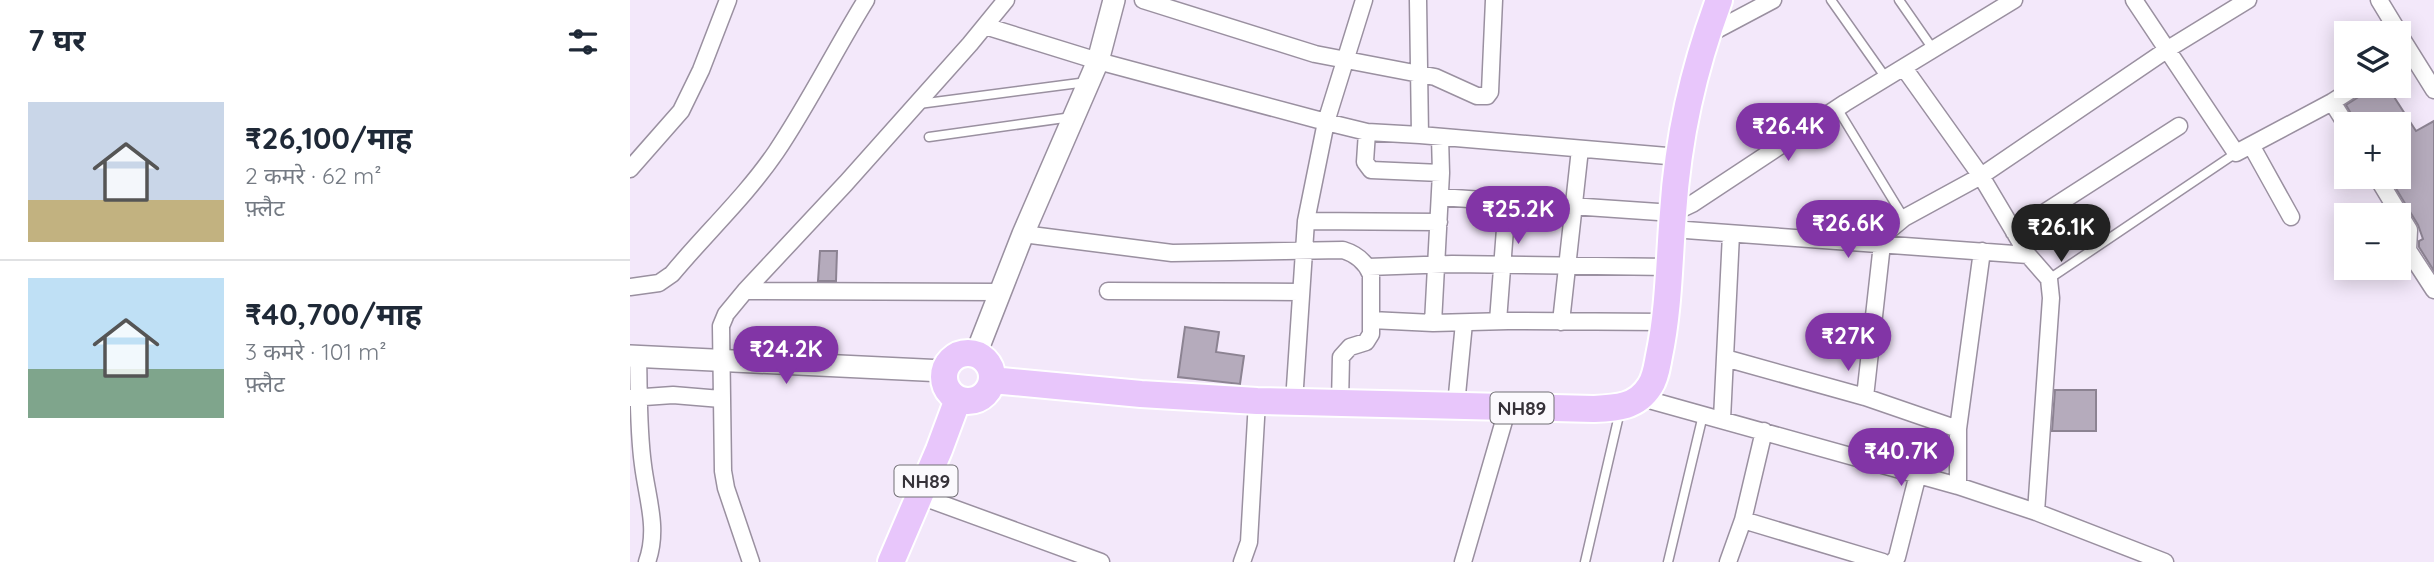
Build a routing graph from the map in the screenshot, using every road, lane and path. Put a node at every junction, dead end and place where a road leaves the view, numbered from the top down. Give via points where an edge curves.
1 (728, 0) edge
2 (866, 0) edge
3 (1006, 0) edge
4 (1114, 0) edge
5 (1143, 0) edge
6 (1364, 0) edge
7 (1418, 0) edge
8 (1494, 0) edge
9 (1719, 0) edge
10 (1773, 0) edge
11 (1831, 0) edge
12 (1899, 0) edge
13 (2014, 0) edge
14 (2134, 0) edge
15 (2248, 0) edge
16 (2379, 0) edge
17 (2392, 21) edge
18 (985, 26) junction
19 (1706, 36) junction
20 (2168, 49) junction
21 (1934, 51) junction
22 (1098, 61) junction
23 (1345, 61) junction
24 (2411, 62) edge
25 (1904, 68) junction
26 (1418, 74) junction
27 (1886, 78) junction
28 (1090, 81) junction
29 (2434, 90) edge
30 (2338, 98) edge
31 (2332, 102) junction
32 (916, 104) junction
33 (1837, 108) junction
34 (2338, 112) edge
35 (1076, 117) junction
36 (1326, 122) junction
37 (2179, 126) dead end
38 (1367, 132) junction
39 (1420, 135) junction
40 (1440, 136) junction
41 (929, 137) dead end
42 (2251, 145) junction
43 (1580, 149) junction
44 (2236, 153) junction
45 (1679, 157) junction
46 (630, 169) edge
47 (1441, 173) junction
48 (1981, 176) junction
49 (2384, 189) edge
50 (1440, 197) junction
51 (1507, 202) junction
52 (1572, 206) junction
53 (2291, 217) dead end
54 (1904, 218) junction
55 (1306, 221) junction
56 (1672, 221) junction
57 (1439, 222) junction
58 (2014, 232) junction
59 (1023, 234) junction
60 (1731, 234) junction
61 (1882, 244) junction
62 (1306, 251) junction
63 (1982, 251) junction
64 (2028, 255) junction
65 (1437, 264) junction
66 (1502, 265) junction
67 (1566, 266) junction
68 (1368, 267) junction
69 (1669, 267) junction
70 (2049, 279) junction
71 (630, 287) edge
72 (2434, 290) edge
73 (745, 291) junction
74 (1108, 291) dead end
75 (999, 292) junction
76 (1300, 292) junction
77 (1371, 320) junction
78 (1498, 321) junction
79 (1561, 322) junction
80 (1464, 323) junction
81 (1666, 323) junction
82 (1433, 324) junction
83 (976, 354) junction
84 (634, 356) edge
85 (1725, 358) junction
86 (720, 362) junction
87 (944, 371) junction
88 (992, 380) junction
89 (1865, 397) junction
90 (635, 398) edge
91 (721, 399) junction
92 (958, 399) junction
93 (1256, 401) junction
94 (1294, 402) junction
95 (1340, 403) junction
96 (1631, 403) junction
97 (1456, 405) junction
98 (1508, 407) junction
99 (1703, 415) junction
100 (1722, 419) junction
101 (1958, 429) junction
102 (1764, 431) junction
103 (1917, 474) junction
104 (1958, 486) junction
105 (920, 496) junction
106 (2036, 512) junction
107 (1743, 520) junction
108 (2136, 557) edge
109 (647, 562) edge
110 (751, 562) edge
111 (891, 562) edge
112 (1101, 562) edge
113 (1242, 562) edge
114 (1463, 562) edge
115 (1586, 562) edge
116 (1668, 562) edge
117 (1728, 562) edge
118 (1884, 562) edge
119 (1893, 562) edge
120 (2165, 562) edge

1 - 46 street via 681,111
2 - 71 street via 807,103 755,180 671,274 659,283
3 - 18 street
4 - 22 street
5 - 23 street
6 - 23 street
7 - 26 street
8 - 26 street via 1487,96
9 - 19 main road
10 - 19 street
11 - 27 lane
12 - 21 lane
13 - 21 street
14 - 20 street
15 - 20 street
16 - 17 street
18 - 22 street
18 - 32 street
19 - 45 main road via 1687,105
20 - 44 street
20 - 48 street
21 - 25 street
22 - 28 street
22 - 36 street
23 - 26 street
23 - 36 street
24 - 29 street
25 - 27 street
25 - 48 street
26 - 39 street
27 - 33 street
28 - 32 lane
28 - 35 street
30 - 31 street
31 - 34 street
31 - 42 street
32 - 73 street
33 - 54 lane
33 - 56 street
35 - 41 lane
35 - 59 street
36 - 38 street
36 - 55 street
37 - 58 street
38 - 39 street
38 - 47 street via 1365,162 1371,170
39 - 40 street
40 - 43 street
40 - 47 street
42 - 44 street
42 - 53 street
43 - 45 street
43 - 52 street
44 - 70 lane
45 - 56 main road
47 - 50 street
48 - 54 street
48 - 58 street
49 - 72 street via 2409,230 2408,250
50 - 51 street
50 - 57 street
51 - 52 street
51 - 66 street
52 - 56 street
52 - 67 street
54 - 61 street via 1887,232
55 - 57 street
55 - 62 street
56 - 60 street
56 - 69 main road
57 - 65 street
58 - 64 street
59 - 62 street via 1172,253
59 - 75 street
60 - 61 street
60 - 85 street
61 - 63 street
61 - 89 street
62 - 68 street via 1343,250
62 - 76 street
63 - 64 street
63 - 101 street
64 - 70 street
65 - 66 street
65 - 68 street
65 - 82 street
66 - 67 street
66 - 78 street
67 - 69 street
67 - 79 street
68 - 77 street
69 - 81 main road
70 - 106 street
73 - 75 street
73 - 86 street via 720,326
74 - 76 street
75 - 83 street
76 - 94 street
77 - 82 street
77 - 95 street via 1366,342 1350,347 1341,357
78 - 79 street
78 - 80 street
79 - 81 street
80 - 82 street
80 - 97 street
81 - 96 main road via 1655,375
83 - 87 main road via 953,358
83 - 88 main road via 992,369
84 - 86 street
84 - 90 street
85 - 89 street
85 - 100 street
86 - 87 street
86 - 91 street
87 - 92 main road via 948,391
88 - 92 main road via 980,399
88 - 93 main road, NH89
89 - 101 street
90 - 91 street
90 - 109 street via 653,532
91 - 110 street via 726,488
92 - 105 main road, NH89
93 - 94 main road, NH89
93 - 113 street via 1249,541
94 - 95 main road, NH89
95 - 97 main road, NH89
96 - 98 main road, NH89
96 - 99 street
96 - 115 lane
97 - 98 main road, NH89
98 - 114 street
99 - 100 street
99 - 116 lane
100 - 102 street
101 - 104 street
102 - 103 street
102 - 107 street
103 - 104 street
103 - 119 street
104 - 106 street
105 - 111 main road, NH89
105 - 112 street
106 - 108 street
107 - 117 street
107 - 118 street
108 - 120 street

